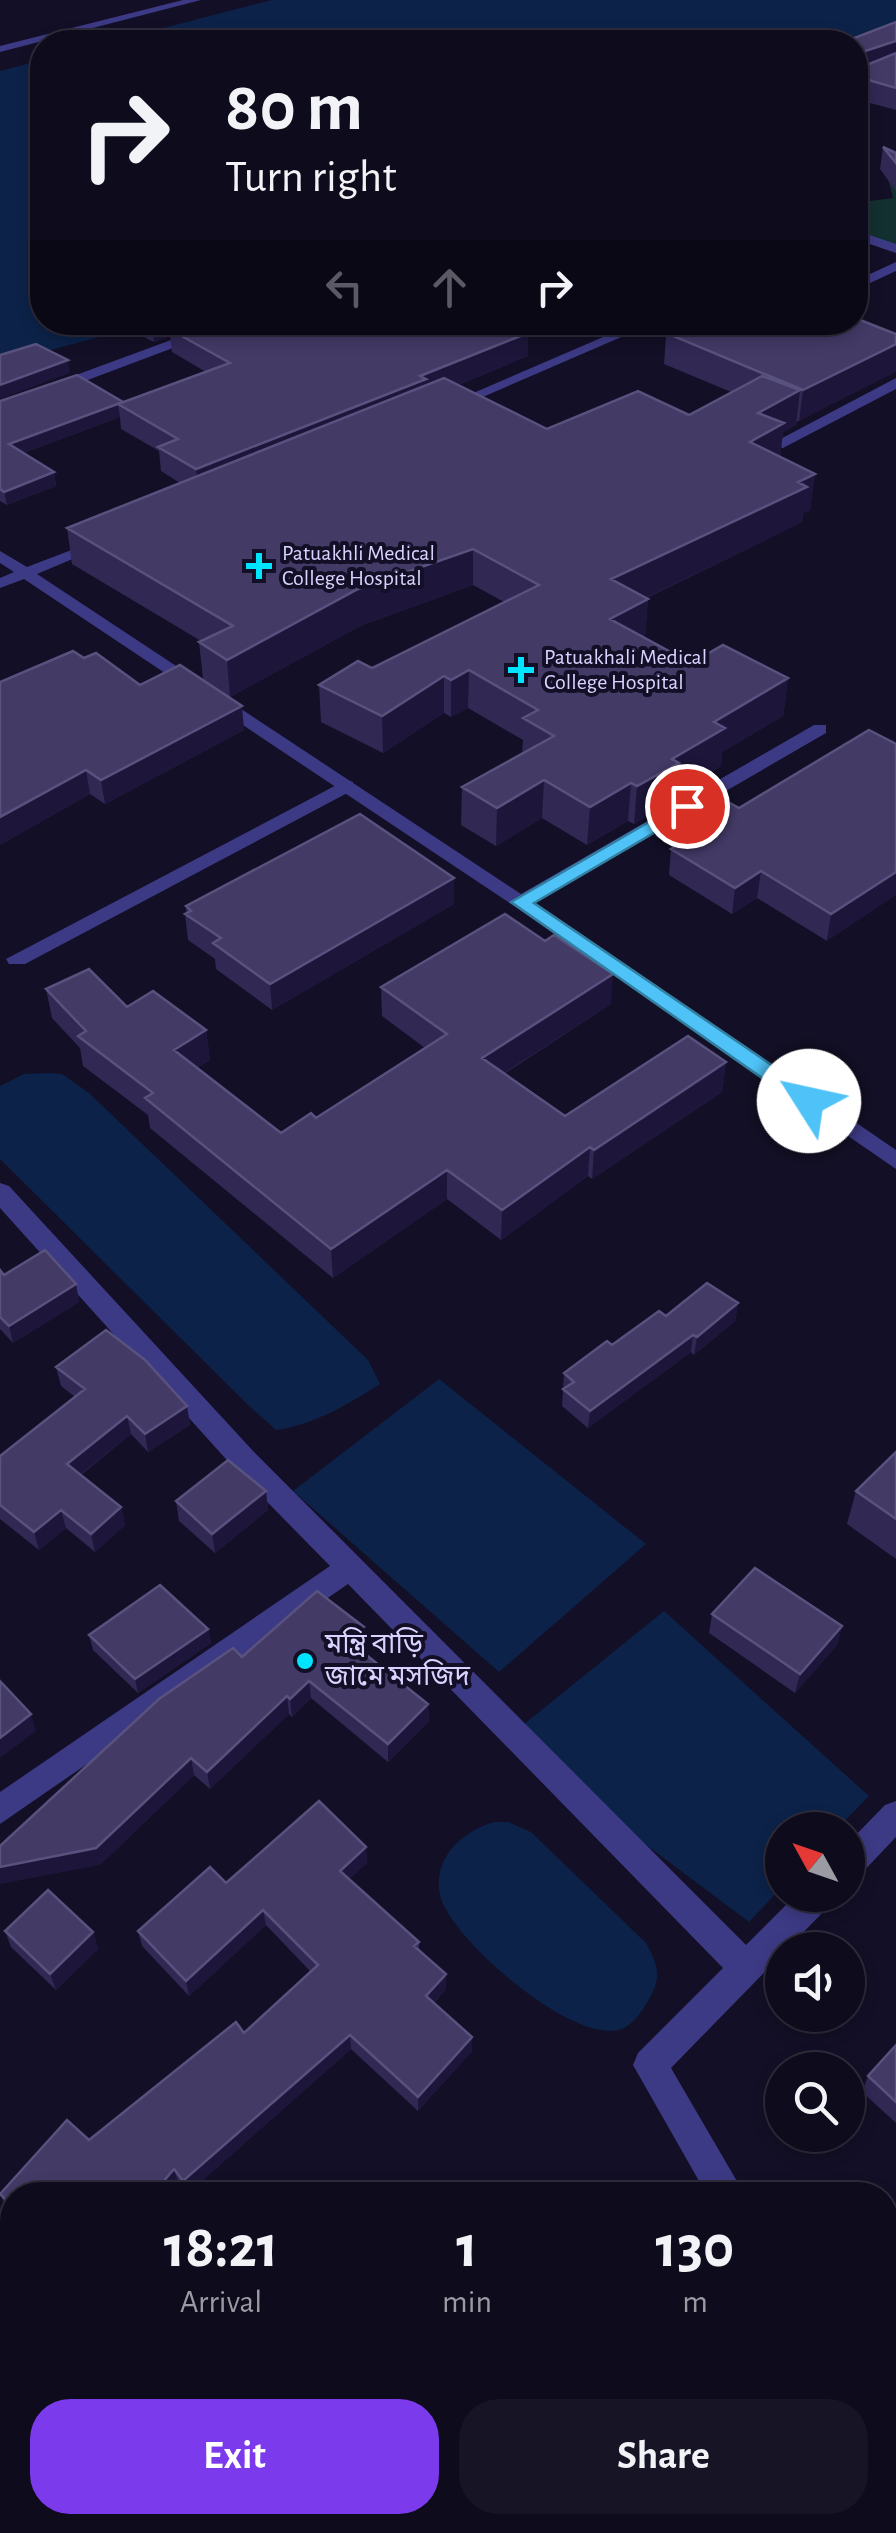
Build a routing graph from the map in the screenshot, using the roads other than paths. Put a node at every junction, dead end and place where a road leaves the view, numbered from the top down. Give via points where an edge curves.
1 (196, 0) edge
2 (76, 30) edge
3 (30, 42) edge
4 (0, 49) edge
5 (868, 240) edge
6 (896, 249) edge
7 (896, 266) edge
8 (868, 280) edge
9 (199, 335) edge
10 (619, 335) edge
11 (896, 383) edge
12 (0, 408) edge
13 (436, 411) edge
14 (777, 445) edge
15 (114, 538) edge
16 (0, 556) edge
17 (25, 573) junction
18 (0, 583) edge
19 (820, 729) dead end
20 (346, 786) junction
21 (521, 902) junction
22 (17, 959) dead end
23 (896, 1161) edge
24 (0, 1192) edge
25 (350, 1568) junction
26 (0, 1810) edge
27 (896, 1814) edge
28 (865, 1847) edge
29 (801, 1912) edge
30 (746, 1968) junction
31 (719, 2182) edge

1 - 2 street
3 - 4 street
5 - 6 street
7 - 8 street
9 - 12 street
10 - 13 lane
11 - 14 street
15 - 17 lane
16 - 17 lane
17 - 18 lane
17 - 20 lane
19 - 21 lane
20 - 21 lane
20 - 22 street
21 - 23 lane
24 - 25 street
25 - 26 street
25 - 30 street
27 - 28 street
29 - 30 street
30 - 31 street via 650,2065

